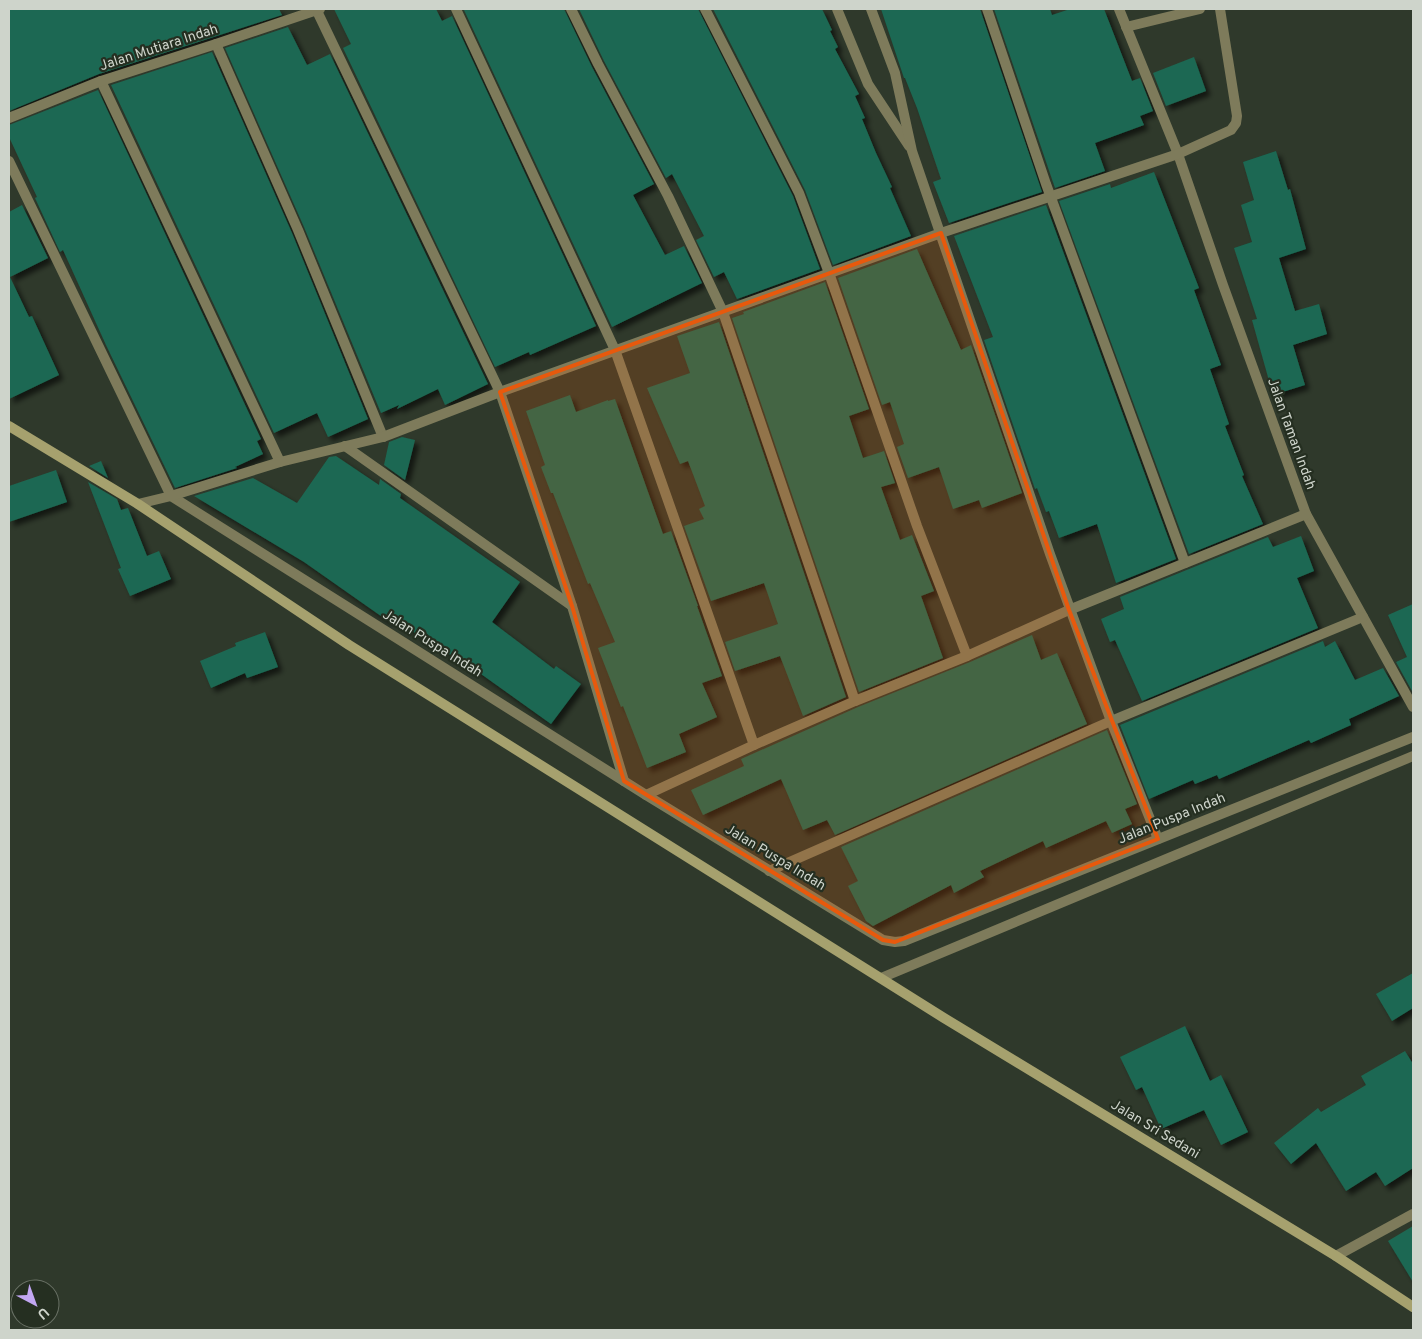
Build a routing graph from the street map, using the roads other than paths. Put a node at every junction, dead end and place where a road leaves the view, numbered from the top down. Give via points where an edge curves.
1 (317, 9) edge
2 (456, 9) edge
3 (571, 9) edge
4 (705, 9) edge
5 (837, 9) edge
6 (871, 9) edge
7 (987, 9) edge
8 (1119, 9) edge
9 (1200, 9) edge
10 (1220, 9) edge
11 (1126, 27) junction
12 (216, 44) junction
13 (101, 81) junction
14 (9, 118) edge
15 (912, 151) junction
16 (1178, 154) junction
17 (9, 161) edge
18 (1051, 197) junction
19 (941, 233) junction
20 (829, 273) junction
21 (723, 312) junction
22 (615, 350) junction
23 (500, 392) junction
24 (9, 426) edge
25 (383, 437) junction
26 (345, 446) junction
27 (280, 462) junction
28 (170, 496) junction
29 (138, 504) junction
30 (1306, 514) junction
31 (1185, 563) junction
32 (572, 606) junction
33 (1069, 610) junction
34 (1363, 618) junction
35 (967, 656) junction
36 (854, 701) junction
37 (1413, 707) edge
38 (1111, 721) junction
39 (1413, 737) edge
40 (754, 745) junction
41 (1413, 756) edge
42 (624, 781) junction
43 (646, 795) junction
44 (1158, 839) junction
45 (769, 871) junction
46 (881, 978) junction
47 (1413, 1214) edge
48 (1336, 1256) junction
49 (1413, 1307) edge

1 - 12 street, Jalan Mutiara Indah
1 - 23 street
2 - 22 street
3 - 21 street via 668,196
4 - 20 street via 799,193
5 - 15 street via 868,84
6 - 15 street via 894,73
7 - 18 street
8 - 11 street, Jalan Taman Indah
9 - 11 street
10 - 16 street via 1236,122 1231,130
11 - 16 street, Jalan Taman Indah
12 - 13 street, Jalan Mutiara Indah
12 - 25 street via 298,230
13 - 14 street, Jalan Mutiara Indah
13 - 27 street
15 - 19 street
16 - 18 street
16 - 30 street, Jalan Taman Indah
17 - 28 street
18 - 19 street
18 - 31 street
19 - 20 street
19 - 33 street
20 - 21 street
20 - 35 street via 917,526
21 - 22 street
21 - 36 street
22 - 23 street
22 - 40 street
23 - 25 street
23 - 32 street
24 - 29 street, Jalan Sri Sedani
25 - 26 street
26 - 27 street
26 - 32 street
27 - 28 street
28 - 29 street
28 - 42 street, Jalan Puspa Indah
29 - 46 street, Jalan Sri Sedani via 358,651
30 - 31 street
30 - 34 street, Jalan Taman Indah
31 - 33 street
32 - 42 street
33 - 35 street
33 - 38 street
34 - 37 street, Jalan Taman Indah
34 - 38 street
35 - 36 street
36 - 40 street
38 - 44 street
38 - 45 street
39 - 44 street, Jalan Puspa Indah
40 - 43 street
41 - 46 street
42 - 43 street, Jalan Puspa Indah
43 - 45 street, Jalan Puspa Indah
44 - 45 street, Jalan Puspa Indah via 895,942 883,940
46 - 48 street, Jalan Sri Sedani
47 - 48 street
48 - 49 street, Jalan Sri Sedani

